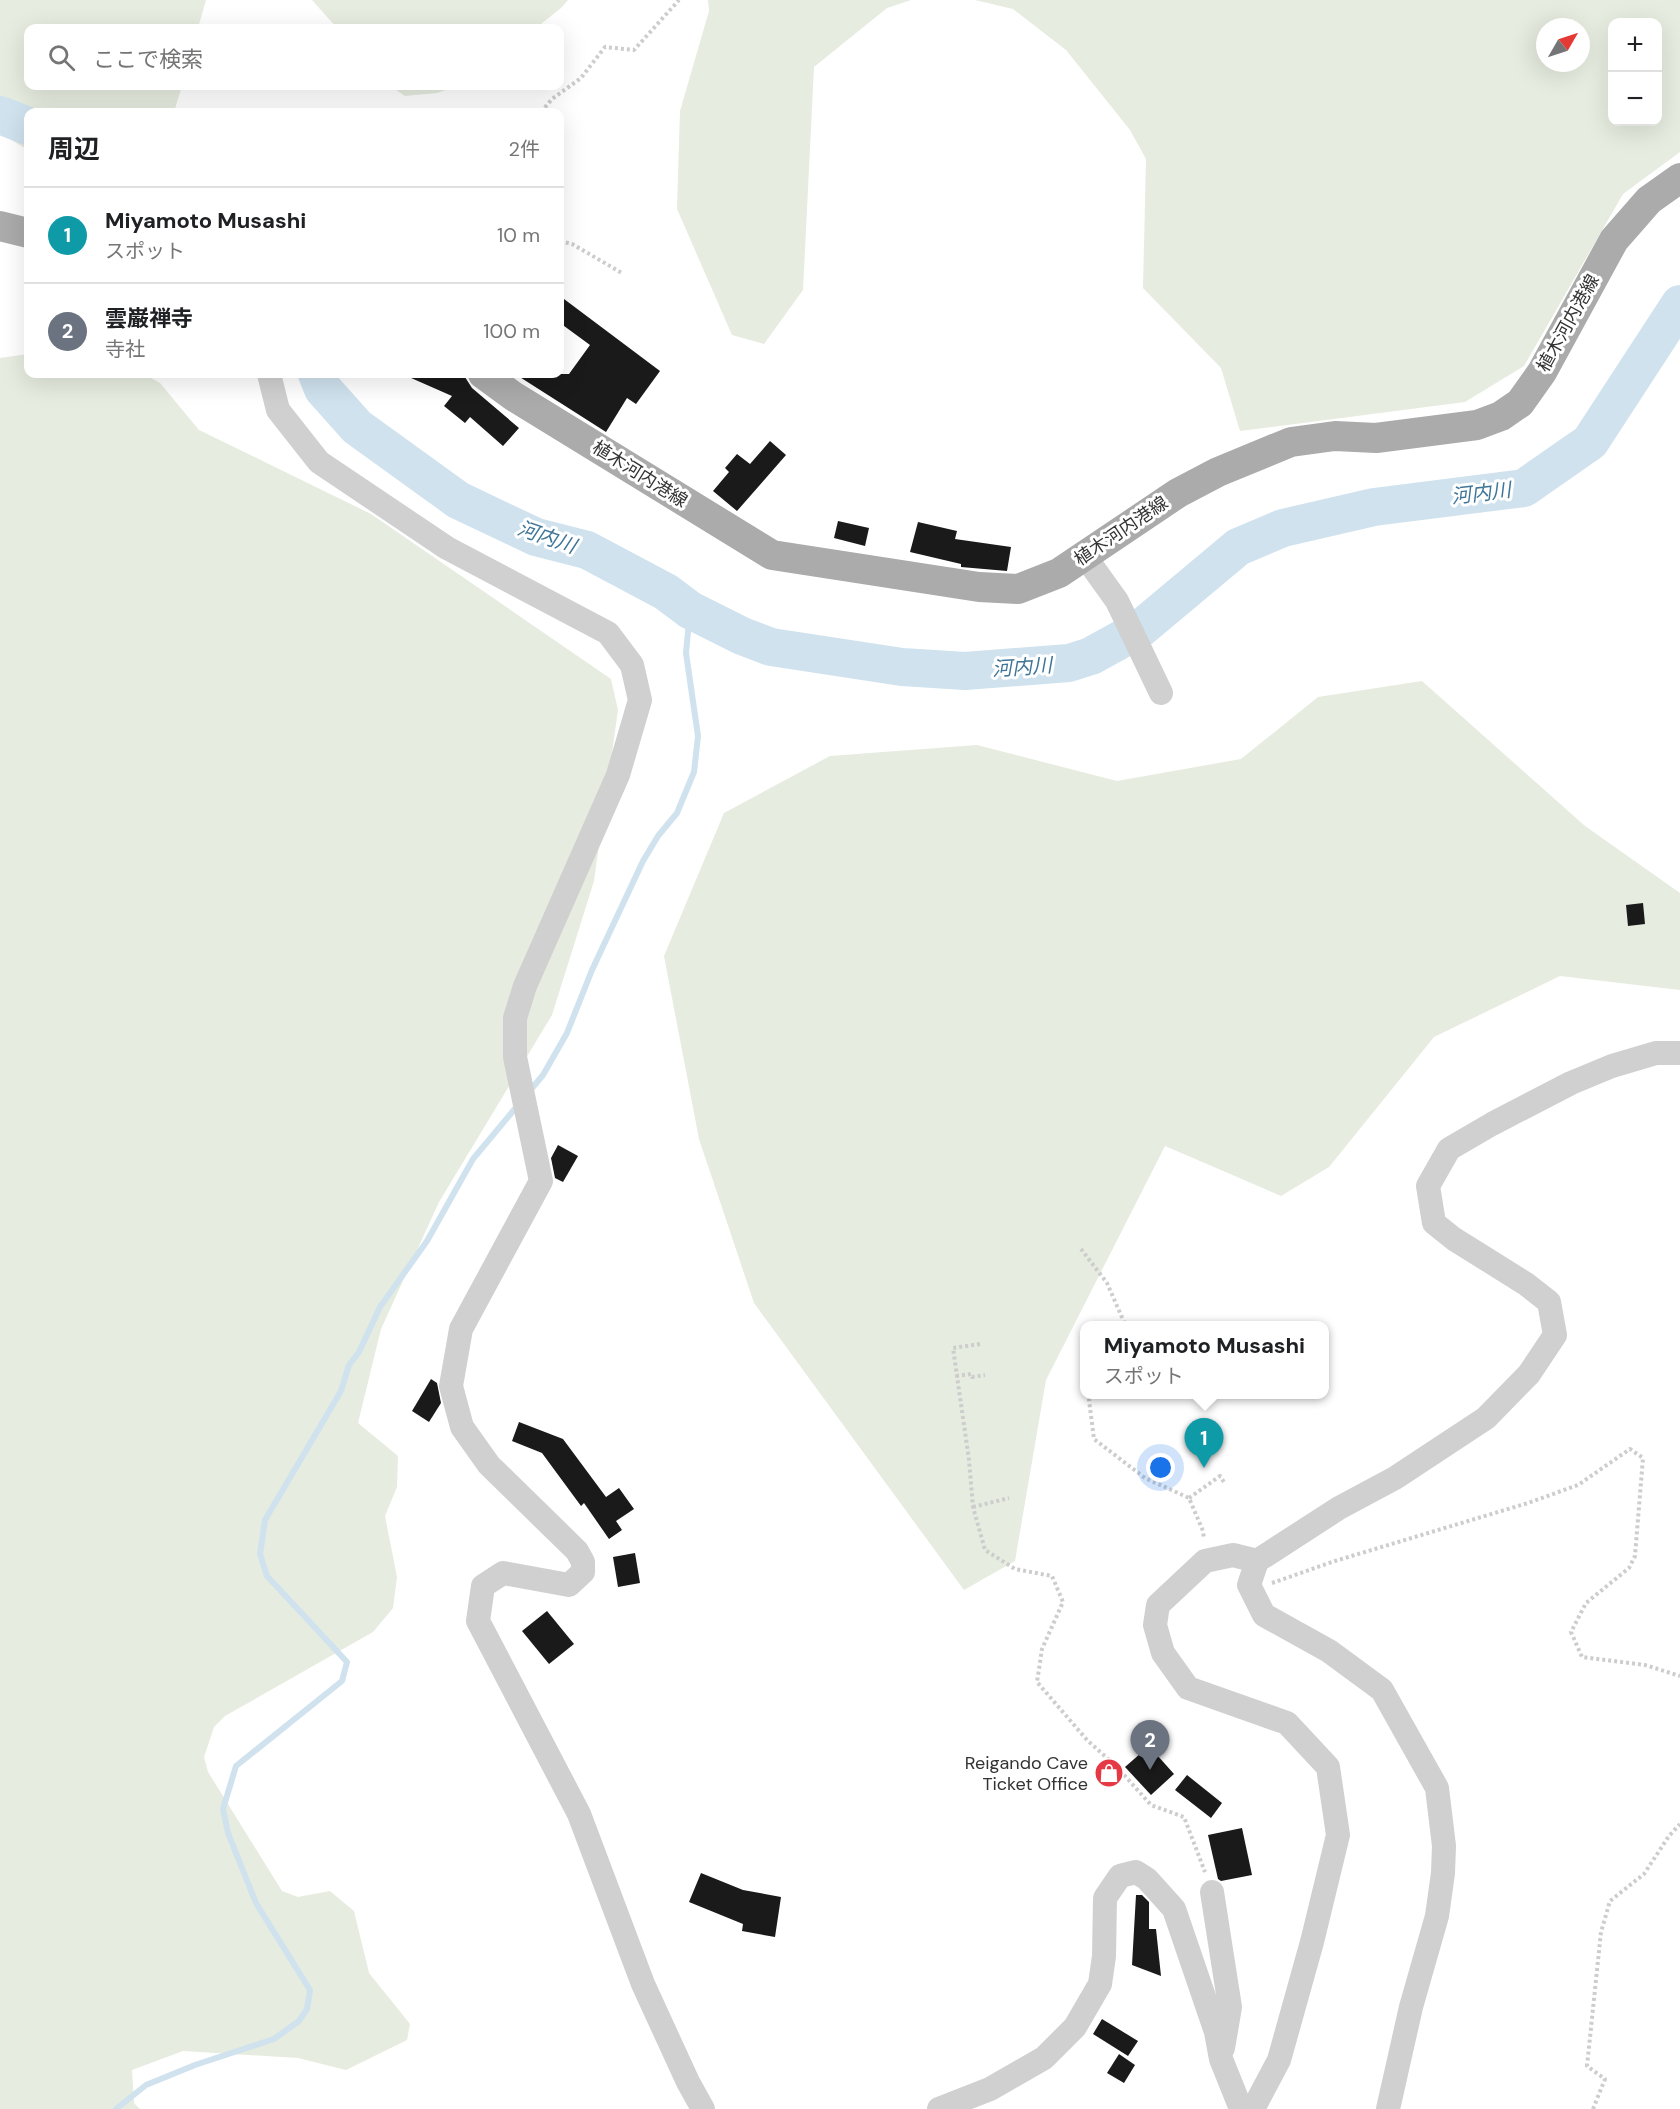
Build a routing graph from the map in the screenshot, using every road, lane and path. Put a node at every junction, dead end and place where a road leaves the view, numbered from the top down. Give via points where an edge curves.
1 (679, 0) edge
2 (564, 90) edge
3 (564, 90) edge
4 (545, 108) edge
5 (1680, 178) edge
6 (0, 226) edge
7 (24, 232) edge
8 (564, 242) edge
9 (622, 273) dead end
10 (270, 378) edge
11 (488, 378) edge
12 (1084, 555) junction
13 (1161, 693) dead end
14 (1680, 1053) edge
15 (1081, 1249) dead end
16 (1124, 1321) edge
17 (980, 1344) dead end
18 (985, 1375) dead end
19 (956, 1376) junction
20 (1090, 1399) edge
21 (1224, 1482) dead end
22 (1009, 1498) dead end
23 (1189, 1498) junction
24 (974, 1507) junction
25 (1205, 1561) junction
26 (1257, 1561) junction
27 (1249, 1585) junction
28 (1680, 1676) edge
29 (1680, 1824) edge
30 (1212, 1892) joint
31 (1221, 2059) junction
32 (703, 2109) edge
33 (939, 2109) edge
34 (1241, 2109) edge
35 (1253, 2109) edge
36 (1388, 2109) edge
37 (1593, 2109) edge

1 - 3 path via 634,50 605,48 580,78
2 - 4 path
5 - 12 main road, 植木河内港線 via 1649,200 1614,240 1542,372 1520,403 1501,416 1478,425 1410,434 1376,438 1335,436 1291,442 1178,493
6 - 7 main road
8 - 9 path
10 - 32 street via 278,410 319,462 447,548 608,633 632,664 640,700 618,775 525,986 515,1018 515,1057 541,1181 461,1329 451,1386 462,1427 489,1466 578,1551 583,1562 583,1572 569,1585 503,1573 483,1586 478,1621 579,1814 643,1984
11 - 12 main road, 植木河内港線 via 772,555 979,587 1018,589 1059,573
12 - 13 street via 1118,601
14 - 26 street via 1656,1053 1612,1066 1449,1149 1428,1186 1434,1223 1549,1302 1555,1335 1529,1374 1486,1418
15 - 16 path via 1107,1283
17 - 19 path via 953,1348
18 - 19 path
19 - 24 path
20 - 23 path via 1094,1439 1145,1478
21 - 23 path via 1220,1476
22 - 24 path
23 - 25 path via 1203,1531
24 - 30 path via 985,1550 1016,1569 1052,1576 1063,1602 1042,1648 1036,1682 1151,1805 1184,1817
25 - 26 street via 1233,1556
25 - 35 street via 1158,1605 1155,1624 1163,1653 1188,1688 1287,1723 1328,1767 1338,1835 1279,2060
26 - 27 street
27 - 28 path via 1271,1584 1528,1503 1578,1485 1630,1449 1643,1458 1635,1556 1629,1568 1586,1603 1571,1632 1582,1657 1646,1665
27 - 36 street via 1264,1615 1329,1651 1382,1690 1437,1788 1444,1846 1437,1916
29 - 37 path via 1644,1874 1610,1901 1601,1932 1587,2066 1605,2079
30 - 31 street via 1230,2007
31 - 33 street via 1216,2032 1174,1909 1136,1872 1120,1876 1105,1898 1100,1984 1075,2027 1044,2058 990,2089
31 - 34 street

